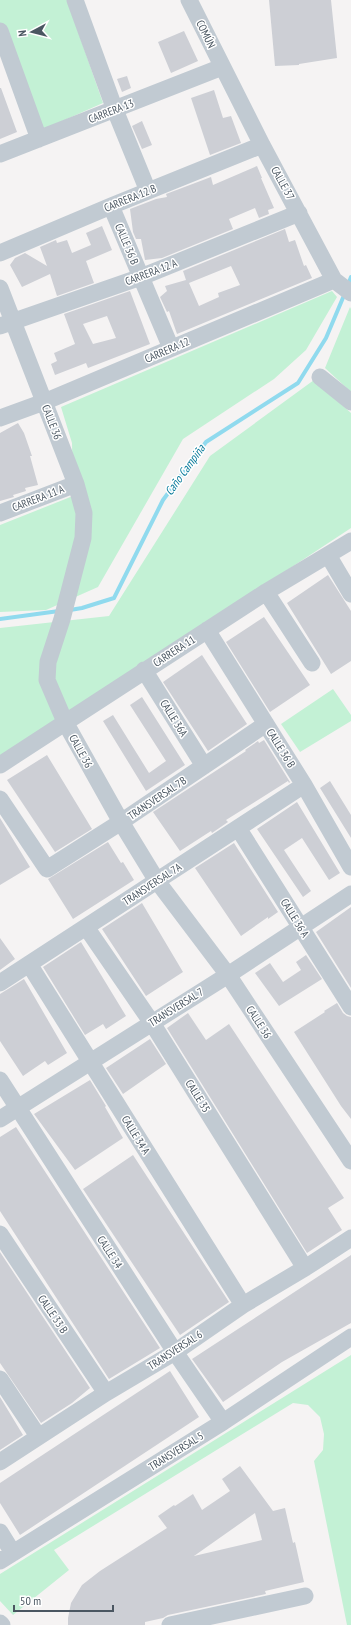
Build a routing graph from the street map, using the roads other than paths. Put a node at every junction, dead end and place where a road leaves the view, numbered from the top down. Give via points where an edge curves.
1 (74, 0) edge
2 (189, 0) edge
3 (0, 31) edge
4 (222, 67) junction
5 (115, 110) junction
6 (39, 139) junction
7 (262, 145) junction
8 (0, 154) edge
9 (148, 191) junction
10 (111, 206) junction
11 (299, 214) junction
12 (0, 253) edge
13 (141, 277) junction
14 (344, 287) edge
15 (0, 288) edge
16 (6, 323) edge
17 (171, 348) junction
18 (320, 377) dead end
19 (44, 402) junction
20 (351, 402) edge
21 (0, 418) edge
22 (76, 484) junction
23 (0, 513) edge
24 (351, 541) edge
25 (328, 555) junction
26 (266, 592) junction
27 (351, 594) edge
28 (207, 630) junction
29 (312, 663) dead end
30 (144, 670) junction
31 (65, 722) junction
32 (266, 724) junction
33 (0, 765) edge
34 (204, 766) junction
35 (304, 785) junction
36 (0, 799) edge
37 (121, 822) junction
38 (238, 828) junction
39 (351, 867) edge
40 (157, 881) junction
41 (351, 894) edge
42 (86, 927) junction
43 (300, 927) junction
44 (29, 964) junction
45 (228, 975) junction
46 (0, 983) edge
47 (351, 1007) edge
48 (152, 1023) junction
49 (91, 1062) junction
50 (0, 1080) edge
51 (18, 1108) junction
52 (0, 1119) edge
53 (351, 1161) edge
54 (0, 1234) edge
55 (351, 1238) edge
56 (305, 1268) junction
57 (244, 1305) junction
58 (351, 1337) edge
59 (175, 1352) junction
60 (0, 1378) edge
61 (106, 1393) junction
62 (223, 1422) junction
63 (38, 1436) junction
64 (0, 1462) edge
65 (0, 1532) edge
66 (6, 1557) edge
67 (305, 1596) dead end
68 (229, 1619) edge
69 (0, 1622) edge
70 (2, 1625) edge
71 (170, 1625) edge

1 - 5 street
2 - 4 street, COMÚN
3 - 6 street
4 - 5 street, CARRERA 13
4 - 7 street, CALLE 37
5 - 6 street, CARRERA 13
5 - 9 street
6 - 8 street, CARRERA 13
7 - 9 street, CARRERA 12 B
7 - 11 street, CALLE 37
9 - 10 street, CARRERA 12 B
10 - 12 street, CARRERA 12 B
10 - 13 street, CALLE 36 B
11 - 13 street, CARRERA 12 A
11 - 14 street, CALLE 37
13 - 16 street, CARRERA 12 A
13 - 17 street, CALLE 36 B
14 - 17 street, CARRERA 12
15 - 16 street, CALLE 36
16 - 19 street, CALLE 36
17 - 19 street, CARRERA 12
18 - 20 street
19 - 21 street, CARRERA 12
19 - 22 street, CALLE 36
22 - 23 street, CARRERA 11 A
22 - 31 street, CALLE 36 via 84,513 83,538 48,662 47,680
24 - 25 street, CARRERA 11
25 - 26 street, CARRERA 11
25 - 27 street
26 - 28 street, CARRERA 11
26 - 29 street
28 - 30 street, CARRERA 11
28 - 32 street, CALLE 36 B
30 - 31 street, CARRERA 11
30 - 34 street, CALLE 36A
31 - 33 street, CARRERA 11
31 - 37 street, CALLE 36
32 - 34 street, TRANSVERSAL 7B
32 - 35 street, CALLE 36 B
34 - 37 street, TRANSVERSAL 7B
35 - 38 street, TRANSVERSAL 7A
35 - 39 street, CALLE 36 B
36 - 37 street, TRANSVERSAL 7B via 47,869
37 - 40 street, CALLE 36
38 - 40 street, TRANSVERSAL 7A
38 - 43 street, CALLE 36 A
40 - 42 street, TRANSVERSAL 7A
40 - 45 street, CALLE 36
41 - 43 street, TRANSVERSAL 7
42 - 44 street, TRANSVERSAL 7A
42 - 48 street, CALLE 35
43 - 45 street, TRANSVERSAL 7
43 - 47 street, CALLE 36 A
44 - 46 street, TRANSVERSAL 7A
44 - 49 street, CALLE 34 A
45 - 48 street, TRANSVERSAL 7
45 - 53 street, CALLE 36
48 - 49 street, TRANSVERSAL 7
48 - 56 street, CALLE 35
49 - 51 street, TRANSVERSAL 7
49 - 57 street, CALLE 34 A
50 - 51 street, CALLE 34
51 - 52 street, TRANSVERSAL 7
51 - 59 street, CALLE 34
54 - 61 street, CALLE 33 B
55 - 56 street, TRANSVERSAL 6
56 - 57 street, TRANSVERSAL 6
57 - 59 street, TRANSVERSAL 6
58 - 62 street, TRANSVERSAL 5
59 - 61 street, TRANSVERSAL 6
59 - 62 street, CALLE 34
60 - 63 street
61 - 63 street, TRANSVERSAL 6
62 - 66 street, TRANSVERSAL 5
63 - 64 street, TRANSVERSAL 6
65 - 66 street
67 - 68 street
68 - 71 street
69 - 70 street

